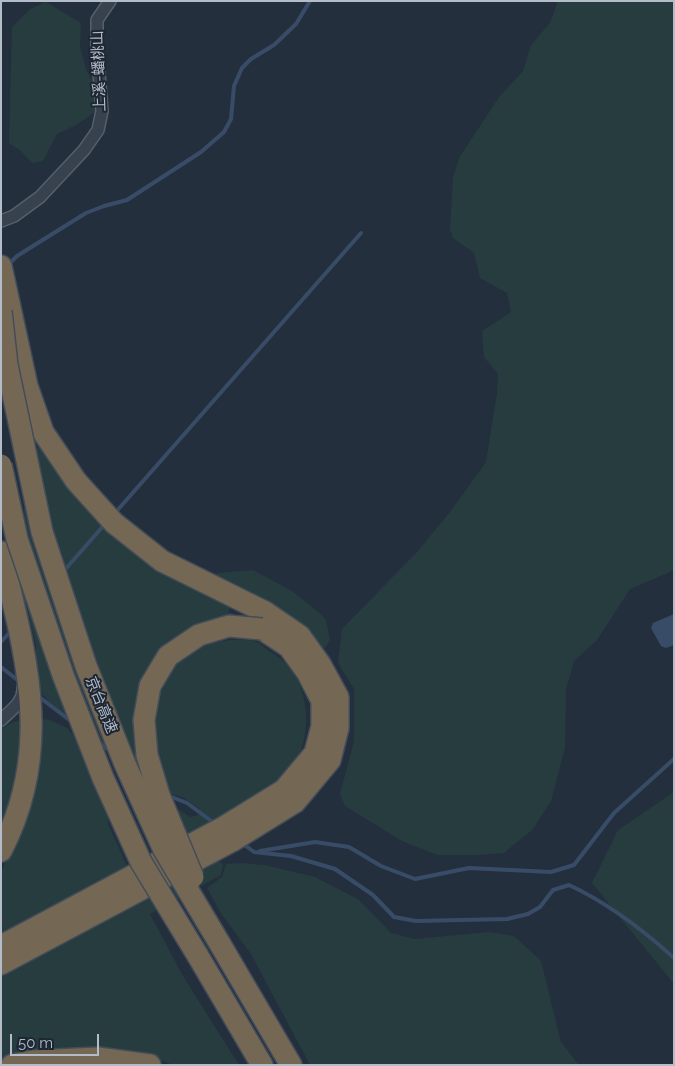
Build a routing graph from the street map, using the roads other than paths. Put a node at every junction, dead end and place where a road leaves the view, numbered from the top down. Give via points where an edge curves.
1 (110, 1) edge
2 (1, 222) edge
3 (1, 266) edge
4 (1, 311) edge
5 (1, 465) edge
6 (1, 552) edge
7 (1, 573) edge
8 (264, 620) junction
9 (1, 720) edge
10 (1, 851) edge
11 (220, 944) junction
12 (1, 946) edge
13 (1, 964) edge
14 (12, 1065) edge
15 (150, 1065) edge
16 (262, 1065) edge
17 (291, 1065) edge

1 - 2 street, 上溪-蟠桃山 via 97,20 102,111 98,130 84,150 40,197
3 - 8 highway via 27,386 43,432 76,481 114,523 162,560
4 - 11 highway, 京台高速, bridge via 6,365 42,532 86,666 164,850
5 - 16 highway, 京台高速, bridge via 17,539 63,675 104,778 141,862
6 - 10 highway via 25,652 32,734 29,770 14,822
7 - 9 street via 21,648 24,693
8 - 11 highway, bridge via 199,635 168,656 150,686 144,720 147,755 159,795
8 - 12 highway via 307,672 322,701 322,726 316,753 284,790 224,827
8 - 13 highway via 300,636 338,697 338,728 330,760 295,802 232,841
11 - 17 highway, 京台高速
14 - 15 highway via 98,1058

